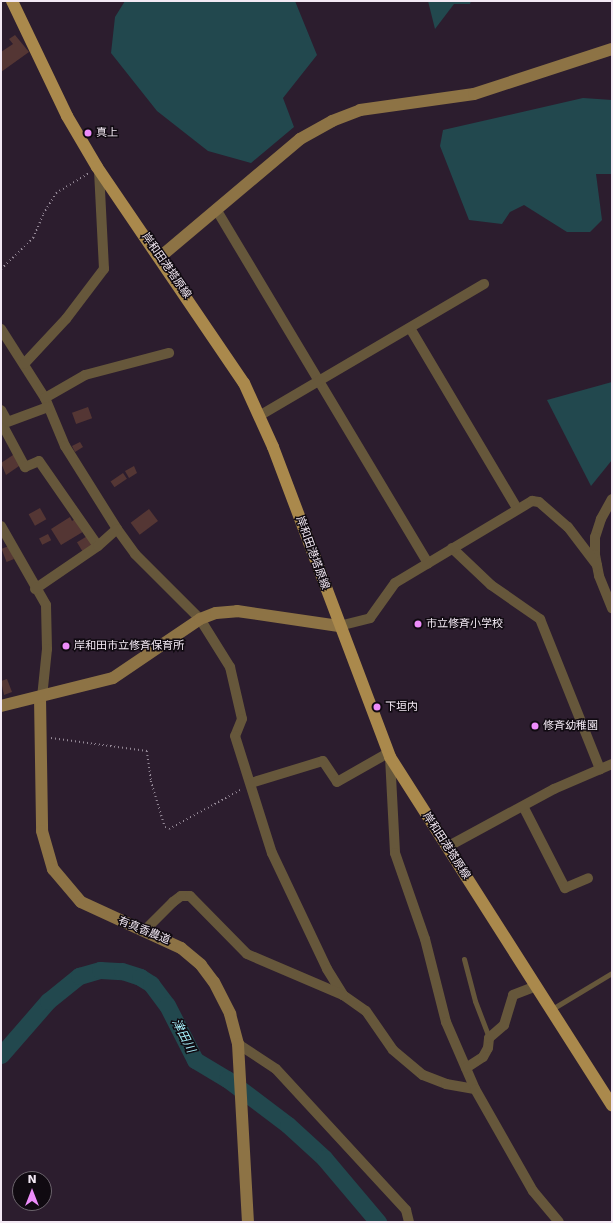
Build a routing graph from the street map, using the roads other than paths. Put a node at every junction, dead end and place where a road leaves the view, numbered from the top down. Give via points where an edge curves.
1 (12, 1) edge
2 (612, 49) edge
3 (98, 168) junction
4 (216, 209) junction
5 (160, 257) junction
6 (484, 284) dead end
7 (410, 328) junction
8 (1, 329) edge
9 (169, 353) dead end
10 (24, 364) junction
11 (320, 380) junction
12 (46, 402) junction
13 (1, 410) edge
14 (259, 416) junction
15 (4, 427) edge
16 (612, 499) edge
17 (517, 508) junction
18 (1, 526) edge
19 (117, 529) junction
20 (98, 546) junction
21 (452, 548) junction
22 (428, 563) junction
23 (597, 565) junction
24 (35, 589) junction
25 (612, 608) edge
26 (200, 620) junction
27 (339, 626) junction
28 (41, 697) junction
29 (1, 706) edge
30 (389, 755) junction
31 (612, 764) edge
32 (600, 769) junction
33 (251, 783) junction
34 (524, 808) junction
35 (447, 848) junction
36 (588, 878) dead end
37 (145, 930) junction
38 (464, 959) dead end
39 (612, 973) edge
40 (536, 986) junction
41 (343, 995) junction
42 (551, 1010) junction
43 (489, 1038) junction
44 (238, 1044) junction
45 (466, 1068) junction
46 (476, 1089) junction
47 (612, 1105) edge
48 (248, 1222) edge
49 (409, 1222) edge
50 (558, 1222) edge

1 - 3 main road, 岸和田港塔原線 via 61,103
2 - 4 street via 474,94 360,110 332,121 300,138
3 - 5 main road, 岸和田港塔原線
3 - 10 street via 104,269 66,319
4 - 5 street
4 - 11 street
5 - 14 main road, 岸和田港塔原線 via 234,367
6 - 7 street
7 - 11 street
7 - 17 street
8 - 10 street
9 - 12 street via 85,376
10 - 12 street
11 - 14 street
11 - 22 street
12 - 15 street
12 - 19 street via 65,446
13 - 15 street
14 - 27 main road, 岸和田港塔原線
15 - 20 street via 25,466 38,461
16 - 23 street via 595,537
17 - 21 street
17 - 23 street via 532,501 539,502 568,527
18 - 24 street
19 - 20 street
19 - 26 street via 135,554
20 - 24 street
21 - 22 street
21 - 32 street via 491,585 540,619
22 - 27 street via 395,583 370,618
23 - 25 street
24 - 28 street via 46,605 47,649
26 - 27 street via 216,613 237,611
26 - 28 street via 113,678
26 - 33 street via 230,667 242,719 235,736
27 - 30 main road, 岸和田港塔原線
28 - 29 street
28 - 37 street, 有真香農道 via 39,736 42,831 53,869 81,902 108,917
30 - 33 street via 337,782 323,761
30 - 35 main road, 岸和田港塔原線
30 - 45 street via 395,853 425,939 446,1022
31 - 32 street
32 - 34 street via 554,789
33 - 41 street via 282,879
34 - 35 street
34 - 36 street via 566,888
35 - 40 main road, 岸和田港塔原線
37 - 41 street via 173,902 181,896 190,896 247,954
37 - 44 street, 有真香農道 via 181,948 201,965 223,998
38 - 43 lane via 475,1001
39 - 42 lane
40 - 42 main road, 岸和田港塔原線
40 - 43 street via 513,996 504,1025
41 - 46 street via 366,1011 393,1050 423,1075 446,1084
42 - 47 main road, 岸和田港塔原線
43 - 45 street via 488,1048 483,1057
44 - 48 street, 有真香農道
44 - 49 street via 276,1068 406,1210
45 - 46 street
46 - 50 street via 534,1191

